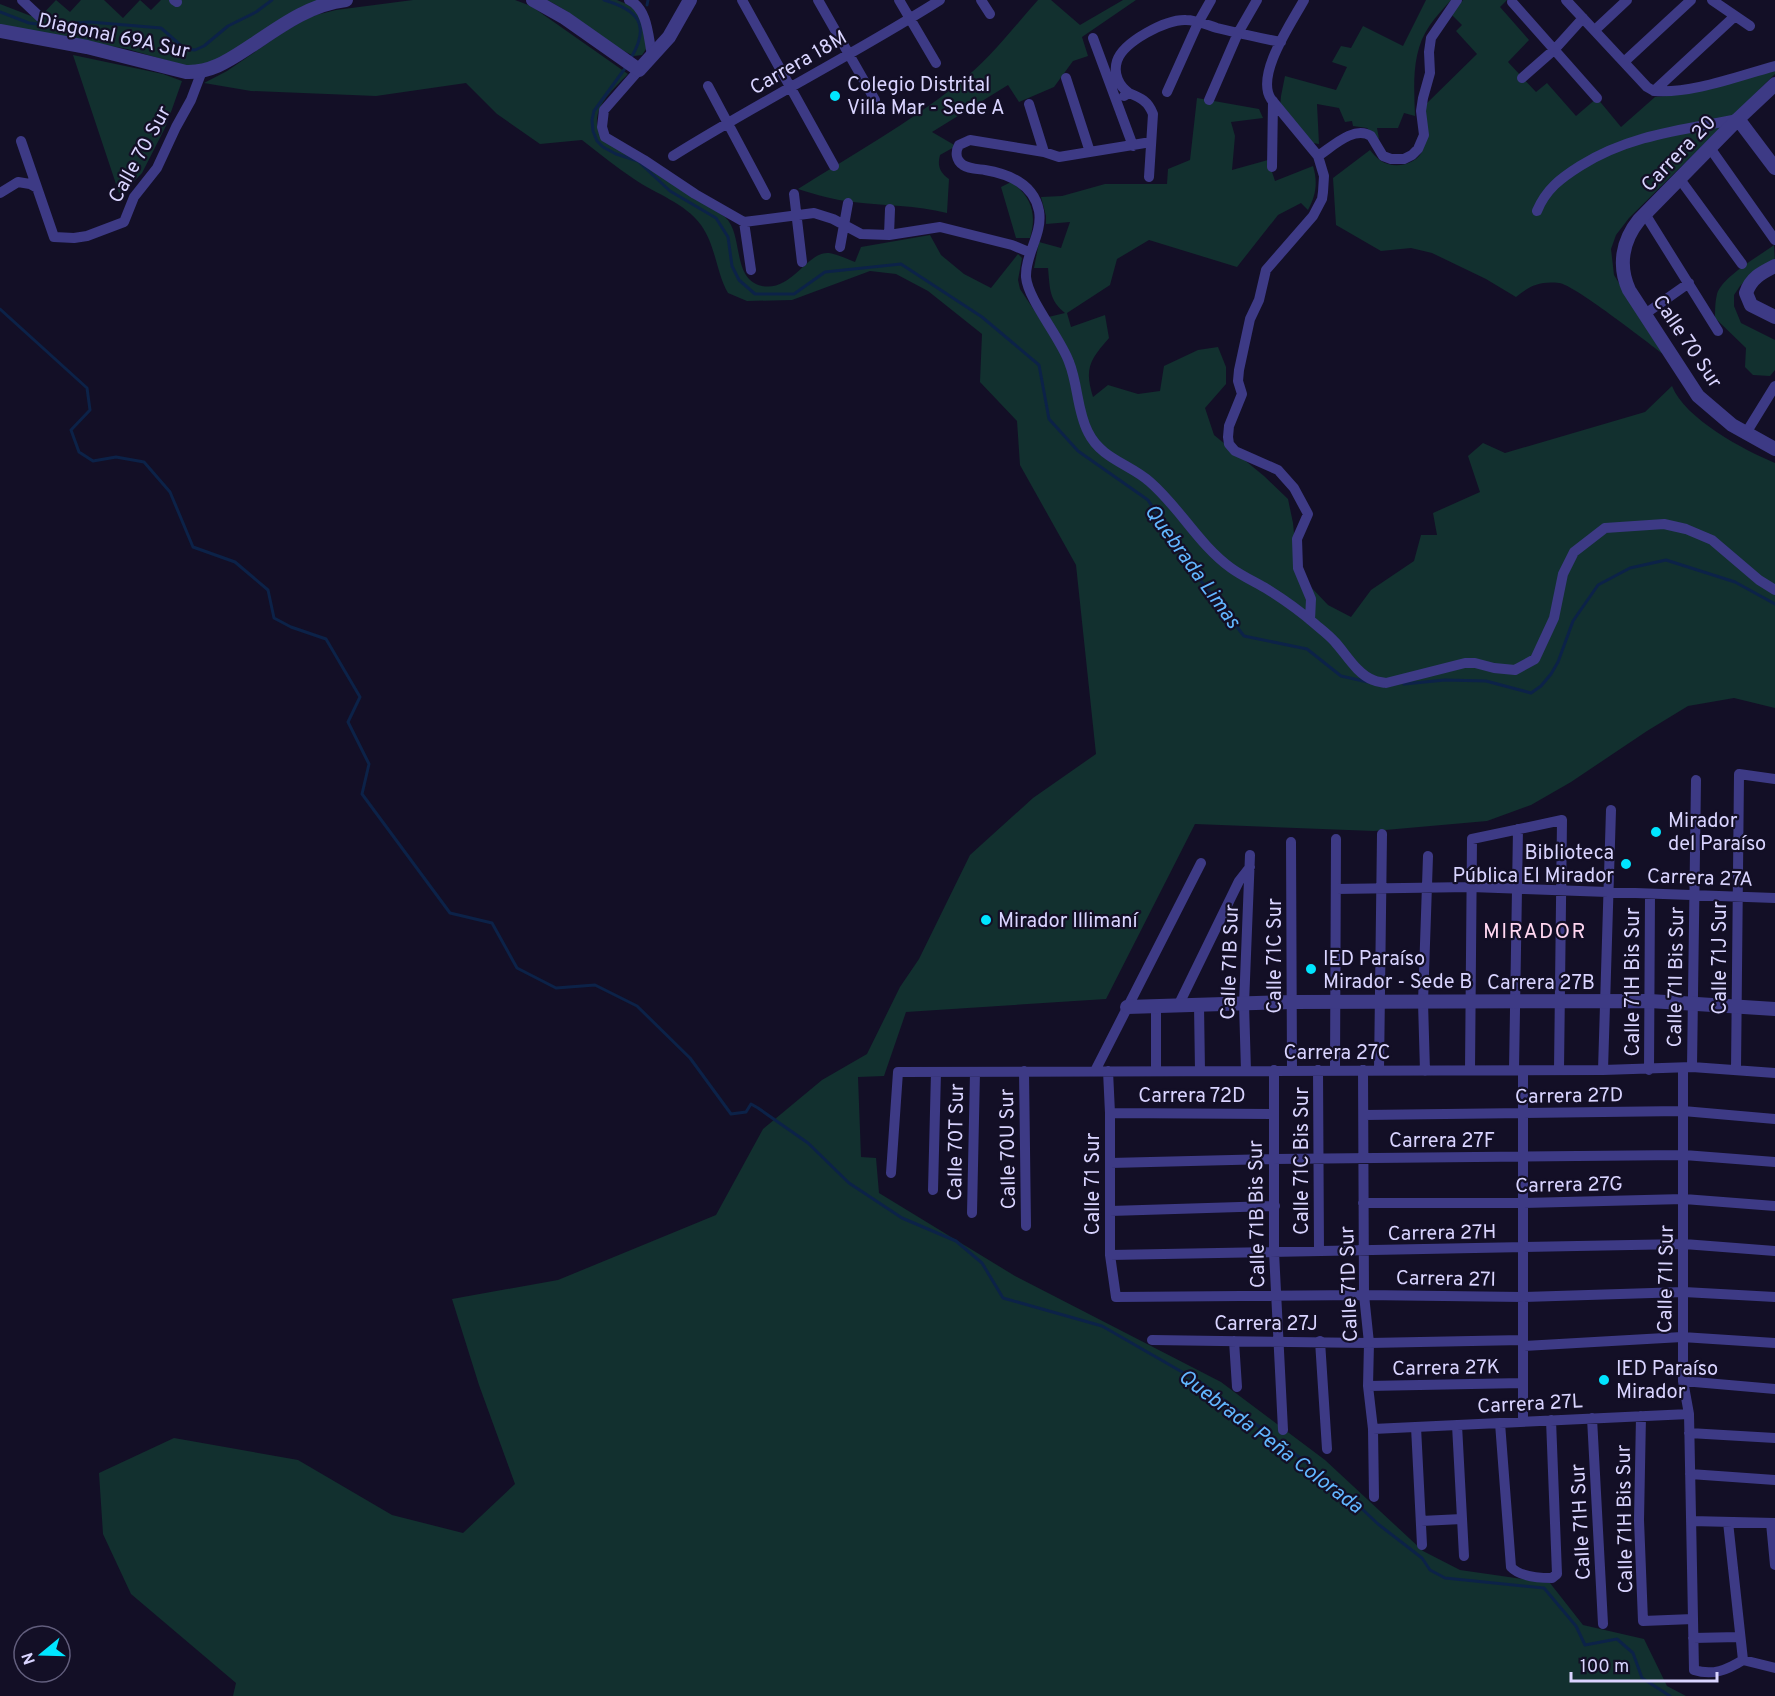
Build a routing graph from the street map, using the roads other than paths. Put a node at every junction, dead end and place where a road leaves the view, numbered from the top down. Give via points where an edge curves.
1 (22, 0) edge
2 (346, 0) edge
3 (629, 0) edge
4 (690, 0) edge
5 (742, 0) edge
6 (818, 0) edge
7 (899, 0) edge
8 (940, 0) edge
9 (981, 0) edge
10 (1211, 0) edge
11 (1257, 0) edge
12 (1304, 0) edge
13 (1457, 0) edge
14 (1566, 0) edge
15 (1690, 0) edge
16 (1712, 0) edge
17 (1625, 1) edge
18 (538, 2) edge
19 (1512, 2) dead end
20 (990, 14) dead end
21 (1735, 16) junction
22 (40, 17) dead end
23 (1583, 18) junction
24 (910, 19) junction
25 (1198, 23) junction
26 (1750, 26) dead end
27 (1595, 30) junction
28 (0, 31) edge
29 (1238, 33) junction
30 (1093, 38) dead end
31 (1281, 42) junction
32 (1555, 49) junction
33 (848, 53) junction
34 (652, 56) junction
35 (1624, 62) junction
36 (936, 63) dead end
37 (630, 65) junction
38 (1775, 66) edge
39 (202, 72) junction
40 (1066, 78) dead end
41 (1522, 78) dead end
42 (1775, 84) edge
43 (708, 86) dead end
44 (789, 88) junction
45 (1654, 91) junction
46 (1167, 92) dead end
47 (1130, 93) junction
48 (1597, 98) dead end
49 (875, 100) dead end
50 (1209, 100) dead end
51 (1116, 101) junction
52 (1273, 101) junction
53 (1029, 105) dead end
54 (1738, 119) junction
55 (728, 122) junction
56 (21, 141) dead end
57 (1151, 142) junction
58 (1133, 146) junction
59 (1710, 148) junction
60 (1044, 152) junction
61 (1090, 152) junction
62 (673, 156) dead end
63 (1318, 156) junction
64 (834, 166) dead end
65 (1272, 167) dead end
66 (1775, 168) edge
67 (1149, 177) dead end
68 (1679, 178) junction
69 (37, 188) junction
70 (0, 193) edge
71 (794, 194) dead end
72 (766, 195) dead end
73 (848, 203) dead end
74 (890, 209) dead end
75 (1537, 211) dead end
76 (1645, 214) junction
77 (796, 215) junction
78 (744, 222) junction
79 (844, 225) junction
80 (890, 235) junction
81 (1775, 240) edge
82 (840, 247) dead end
83 (1029, 252) junction
84 (1622, 258) joint
85 (802, 262) dead end
86 (1742, 264) dead end
87 (1775, 266) edge
88 (751, 270) dead end
89 (1689, 283) junction
90 (1645, 314) junction
91 (1775, 316) edge
92 (1718, 331) dead end
93 (1775, 386) edge
94 (1746, 433) junction
95 (1775, 449) edge
96 (1775, 590) edge
97 (1310, 620) junction
98 (1775, 779) edge
99 (1696, 780) dead end
100 (1611, 810) dead end
101 (1518, 829) junction
102 (1382, 834) dead end
103 (1336, 839) dead end
104 (1291, 842) dead end
105 (1250, 855) dead end
106 (1428, 856) dead end
107 (1201, 863) dead end
108 (1250, 867) junction
109 (1471, 887) junction
110 (1426, 888) junction
111 (1336, 889) junction
112 (1382, 889) junction
113 (1516, 889) junction
114 (1561, 890) junction
115 (1608, 891) junction
116 (1650, 895) junction
117 (1695, 896) junction
118 (1738, 896) junction
119 (1775, 898) edge
120 (1559, 1001) junction
121 (1605, 1001) junction
122 (1650, 1001) junction
123 (1292, 1002) junction
124 (1335, 1002) junction
125 (1379, 1002) junction
126 (1423, 1002) junction
127 (1470, 1002) junction
128 (1514, 1002) junction
129 (1244, 1004) junction
130 (1693, 1004) junction
131 (1199, 1005) junction
132 (1156, 1006) junction
133 (1178, 1006) junction
134 (1737, 1006) junction
135 (1127, 1007) junction
136 (1775, 1008) edge
137 (1688, 1068) junction
138 (1274, 1070) junction
139 (1292, 1070) junction
140 (1318, 1070) junction
141 (1335, 1070) junction
142 (1363, 1070) junction
143 (1379, 1070) junction
144 (1470, 1070) junction
145 (1518, 1070) junction
146 (1559, 1070) junction
147 (1649, 1070) junction
148 (1736, 1070) junction
149 (1024, 1071) junction
150 (1095, 1071) junction
151 (1108, 1071) junction
152 (1156, 1071) junction
153 (1200, 1071) junction
154 (1246, 1071) junction
155 (1425, 1071) junction
156 (1603, 1071) junction
157 (936, 1072) junction
158 (975, 1072) junction
159 (1775, 1073) edge
160 (1683, 1111) junction
161 (1110, 1113) junction
162 (1523, 1113) junction
163 (1273, 1114) junction
164 (1364, 1114) junction
165 (1775, 1119) edge
166 (1684, 1155) junction
167 (1274, 1158) junction
168 (1524, 1158) junction
169 (1319, 1159) junction
170 (1365, 1159) junction
171 (1775, 1162) edge
172 (1110, 1163) junction
173 (891, 1173) dead end
174 (933, 1190) dead end
175 (1684, 1199) junction
176 (1363, 1203) junction
177 (1523, 1203) junction
178 (1275, 1206) junction
179 (1775, 1206) edge
180 (1110, 1211) junction
181 (972, 1214) dead end
182 (1026, 1226) dead end
183 (1684, 1244) junction
184 (1523, 1248) junction
185 (1319, 1251) junction
186 (1363, 1251) junction
187 (1775, 1251) edge
188 (1274, 1252) junction
189 (1110, 1255) junction
190 (1684, 1292) junction
191 (1364, 1295) junction
192 (1275, 1296) junction
193 (1116, 1297) joint
194 (1523, 1297) junction
195 (1775, 1298) edge
196 (1682, 1337) junction
197 (1152, 1340) dead end
198 (1234, 1341) junction
199 (1277, 1341) junction
200 (1320, 1341) junction
201 (1369, 1343) junction
202 (1523, 1343) junction
203 (1775, 1343) edge
204 (1683, 1381) junction
205 (1524, 1383) junction
206 (1237, 1386) dead end
207 (1368, 1386) junction
208 (1775, 1389) edge
209 (1689, 1414) junction
210 (1641, 1416) junction
211 (1592, 1418) junction
212 (1551, 1420) junction
213 (1523, 1422) junction
214 (1500, 1423) junction
215 (1457, 1425) junction
216 (1416, 1427) junction
217 (1373, 1429) junction
218 (1283, 1430) dead end
219 (1689, 1433) junction
220 (1775, 1437) edge
221 (1327, 1449) dead end
222 (1690, 1474) junction
223 (1775, 1480) edge
224 (1374, 1497) dead end
225 (1462, 1519) junction
226 (1421, 1521) junction
227 (1691, 1521) junction
228 (1728, 1522) junction
229 (1773, 1523) edge
230 (1422, 1545) dead end
231 (1464, 1556) dead end
232 (1775, 1565) edge
233 (1693, 1619) junction
234 (1603, 1624) dead end
235 (1739, 1637) junction
236 (1693, 1638) junction
237 (1743, 1660) junction
238 (1775, 1668) edge

1 - 22 street
2 - 39 street, Diagonal 69A Sur via 304,13 228,61
3 - 34 street via 644,15
4 - 34 street via 669,37
5 - 44 street
6 - 33 street
7 - 24 street
8 - 24 street, Carrera 18M
9 - 20 street
10 - 25 street
11 - 29 street
12 - 31 street
13 - 63 street via 1431,38 1430,73 1421,111 1424,135 1418,149 1404,159 1391,159 1383,156 1371,136 1359,132
14 - 23 street
15 - 35 street
16 - 21 street
17 - 27 street
18 - 37 street
19 - 32 street
21 - 26 street
21 - 45 street
23 - 27 street
23 - 32 street
24 - 33 street, Carrera 18M
24 - 36 street
25 - 29 street
25 - 46 street
25 - 47 street via 1173,21 1125,47 1117,62 1116,76
27 - 35 street
28 - 39 street, Diagonal 69A Sur via 96,49 186,72
29 - 31 street
29 - 50 street
30 - 51 street
31 - 52 street via 1266,83
32 - 41 street
32 - 48 street
33 - 44 street, Carrera 18M
33 - 49 street
34 - 37 street
35 - 45 street
37 - 78 street via 604,110 603,132 610,141
38 - 45 street via 1696,87
39 - 69 street, Calle 70 Sur via 157,168 134,197 124,222 87,236 54,237
40 - 61 street
42 - 54 street, Carrera 20
43 - 55 street
44 - 55 street, Carrera 18M
44 - 64 street
47 - 51 street
47 - 57 street via 1150,107
51 - 58 street
52 - 63 street
52 - 65 street
53 - 60 street
54 - 59 street, Carrera 20
54 - 66 street
54 - 75 street via 1617,146 1563,177 1550,189
55 - 62 street, Carrera 18M
55 - 72 street
56 - 69 street
57 - 58 street
57 - 67 street
58 - 61 street
59 - 68 street, Carrera 20
59 - 81 street
60 - 61 street via 1059,157
60 - 83 street via 973,140 962,144 956,153 963,165 1005,175 1025,186 1035,199 1039,226
63 - 97 street via 1324,176 1322,199 1306,225 1266,270 1260,300 1250,319 1239,370 1242,394 1228,437 1235,451 1278,470 1294,488 1308,514 1297,539 1298,568 1311,599
68 - 76 street, Carrera 20
68 - 86 street
69 - 70 street via 18,182
71 - 77 street
73 - 79 street
74 - 80 street
76 - 84 street, Carrera 20 via 1628,237
76 - 89 street
77 - 78 street
77 - 79 street via 814,213
77 - 85 street
78 - 88 street
79 - 80 street via 861,234
79 - 82 street
80 - 83 street via 940,227
83 - 97 street via 1028,286 1070,362 1088,432 1096,446 1151,483 1191,530 1231,568
84 - 90 street, Calle 70 Sur via 1625,280
87 - 91 street via 1752,280 1746,293 1751,305
89 - 90 street
89 - 92 street
90 - 94 street, Calle 70 Sur via 1698,396
93 - 94 street
94 - 95 street, Calle 70 Sur
96 - 97 street via 1712,540 1664,524 1605,528 1574,552 1563,574 1554,618 1535,659 1515,670 1465,663 1386,683 1374,681
98 - 118 street, Calle 71J Sur via 1739,774
99 - 117 street, Calle 71I Bis Sur
100 - 115 street
101 - 109 street via 1472,839
101 - 113 street
101 - 114 street via 1562,820
102 - 112 street
103 - 111 street
104 - 123 street, Calle 71C Sur
105 - 108 street, Calle 71B Sur
106 - 110 street
107 - 135 street
108 - 129 street, Calle 71B Sur
108 - 133 street via 1239,881
109 - 110 street, Carrera 27A
109 - 113 street, Carrera 27A
109 - 127 street
110 - 112 street, Carrera 27A
110 - 126 street
111 - 112 street, Carrera 27A
111 - 124 street
112 - 125 street
113 - 114 street, Carrera 27A
113 - 128 street
114 - 115 street, Carrera 27A
114 - 120 street
115 - 116 street, Carrera 27A
115 - 121 street
116 - 117 street, Carrera 27A
116 - 122 street, Calle 71H Bis Sur
117 - 118 street, Carrera 27A
117 - 130 street, Calle 71I Bis Sur
118 - 119 street, Carrera 27A
118 - 134 street, Calle 71J Sur
120 - 121 street, Carrera 27B
120 - 128 street, Carrera 27B
120 - 146 street
121 - 122 street, Carrera 27B
121 - 156 street
122 - 130 street, Carrera 27B
122 - 147 street, Calle 71H Bis Sur
123 - 124 street, Carrera 27B
123 - 129 street, Carrera 27B
123 - 139 street, Calle 71C Sur
124 - 125 street, Carrera 27B
124 - 141 street
125 - 126 street, Carrera 27B
125 - 143 street
126 - 127 street, Carrera 27B
126 - 155 street
127 - 128 street, Carrera 27B
127 - 144 street
128 - 145 street
129 - 131 street, Carrera 27B
129 - 154 street, Calle 71B Sur
130 - 134 street, Carrera 27B
130 - 137 street, Calle 71I Bis Sur
131 - 133 street, Carrera 27B
131 - 153 street
132 - 133 street, Carrera 27B
132 - 135 street, Carrera 27B
132 - 152 street
134 - 136 street, Carrera 27B
134 - 148 street, Calle 71J Sur
135 - 150 street
137 - 147 street, Carrera 27C
137 - 148 street, Carrera 27C
137 - 160 street, Calle 71I Sur
138 - 139 street, Carrera 27C
138 - 154 street, Carrera 27C
138 - 163 street, Calle 71B Bis Sur
139 - 140 street, Carrera 27C
140 - 141 street, Carrera 27C
140 - 169 street, Calle 71C Bis Sur
141 - 142 street, Carrera 27C
142 - 143 street, Carrera 27C
142 - 164 street, Calle 71D Sur
143 - 155 street, Carrera 27C
144 - 145 street, Carrera 27C
144 - 155 street, Carrera 27C
145 - 146 street, Carrera 27C
145 - 162 street
146 - 156 street, Carrera 27C
147 - 156 street, Carrera 27C
148 - 159 street, Carrera 27C
149 - 150 street, Carrera 27C
149 - 158 street, Carrera 27C
149 - 182 street, Calle 70U Sur
150 - 151 street, Carrera 27C
151 - 152 street, Carrera 27C
151 - 161 street, Calle 71 Sur
152 - 153 street, Carrera 27C
153 - 154 street, Carrera 27C
157 - 158 street, Carrera 27C
157 - 173 street, Carrera 27C via 898,1072
157 - 174 street
158 - 181 street, Calle 70T Sur
160 - 162 street, Carrera 27D
160 - 165 street, Carrera 27D
160 - 166 street, Calle 71I Sur
161 - 163 street, Carrera 72D
161 - 172 street, Calle 71 Sur
162 - 164 street, Carrera 27D
162 - 168 street
163 - 167 street, Calle 71B Bis Sur
164 - 170 street, Calle 71D Sur
166 - 168 street, Carrera 27F
166 - 171 street, Carrera 27F
166 - 175 street, Calle 71I Sur
167 - 169 street, Carrera 27F
167 - 172 street, Carrera 27F
167 - 178 street, Calle 71B Bis Sur
168 - 170 street, Carrera 27F
168 - 177 street
169 - 170 street, Carrera 27F
169 - 185 street, Calle 71C Bis Sur
170 - 176 street, Calle 71D Sur
172 - 180 street, Calle 71 Sur
175 - 177 street, Carrera 27G
175 - 179 street, Carrera 27G
175 - 183 street, Calle 71I Sur
176 - 177 street, Carrera 27G
176 - 186 street, Calle 71D Sur
177 - 184 street
178 - 180 street
178 - 188 street, Calle 71B Bis Sur
180 - 189 street, Calle 71 Sur
183 - 184 street, Carrera 27H
183 - 187 street, Carrera 27H
183 - 190 street, Calle 71I Sur
184 - 186 street, Carrera 27H
184 - 194 street
185 - 186 street, Carrera 27H
185 - 188 street, Carrera 27H
186 - 191 street, Calle 71D Sur
188 - 189 street, Carrera 27H
188 - 192 street, Calle 71B Bis Sur
189 - 193 street, Calle 71 Sur
190 - 194 street, Carrera 27I
190 - 195 street, Carrera 27I
190 - 196 street, Calle 71I Sur
191 - 192 street, Carrera 27I
191 - 194 street, Carrera 27I
191 - 201 street, Calle 71D Sur
192 - 193 street, Carrera 27I
192 - 199 street, Calle 71B Bis Sur
194 - 202 street
196 - 202 street, Carrera 27J
196 - 203 street, Carrera 27J
196 - 204 street, Calle 71I Sur
197 - 198 street, Carrera 27J
198 - 199 street, Carrera 27J
198 - 206 street
199 - 200 street, Carrera 27J
199 - 218 street, Calle 71B Bis Sur
200 - 201 street, Carrera 27J
200 - 221 street
201 - 202 street, Carrera 27J
201 - 207 street, Calle 71D Sur
202 - 205 street
204 - 208 street
204 - 209 street, Calle 71I Sur
205 - 207 street, Carrera 27K
205 - 213 street
207 - 217 street, Calle 71D Sur
209 - 210 street, Carrera 27L
209 - 219 street, Calle 71I Sur
210 - 211 street, Carrera 27L
210 - 233 street, Calle 71H Bis Sur via 1639,1520 1643,1621
211 - 212 street, Carrera 27L
211 - 234 street, Calle 71H Sur
212 - 213 street, Carrera 27L
212 - 214 street via 1557,1574 1552,1578 1536,1577 1511,1567
213 - 214 street, Carrera 27L
214 - 215 street, Carrera 27L
215 - 216 street, Carrera 27L
215 - 225 street
216 - 217 street, Carrera 27L
216 - 226 street
217 - 224 street, Calle 71D Sur
219 - 220 street
219 - 222 street, Calle 71I Sur
222 - 223 street
222 - 227 street, Calle 71I Sur
225 - 226 street
225 - 231 street
226 - 230 street
227 - 228 street
227 - 233 street, Calle 71I Sur
228 - 229 street
228 - 235 street
229 - 232 street
233 - 236 street, Calle 71I Sur
235 - 236 street
235 - 237 street
236 - 237 street, Calle 71I Sur via 1694,1670 1722,1672
237 - 238 street

